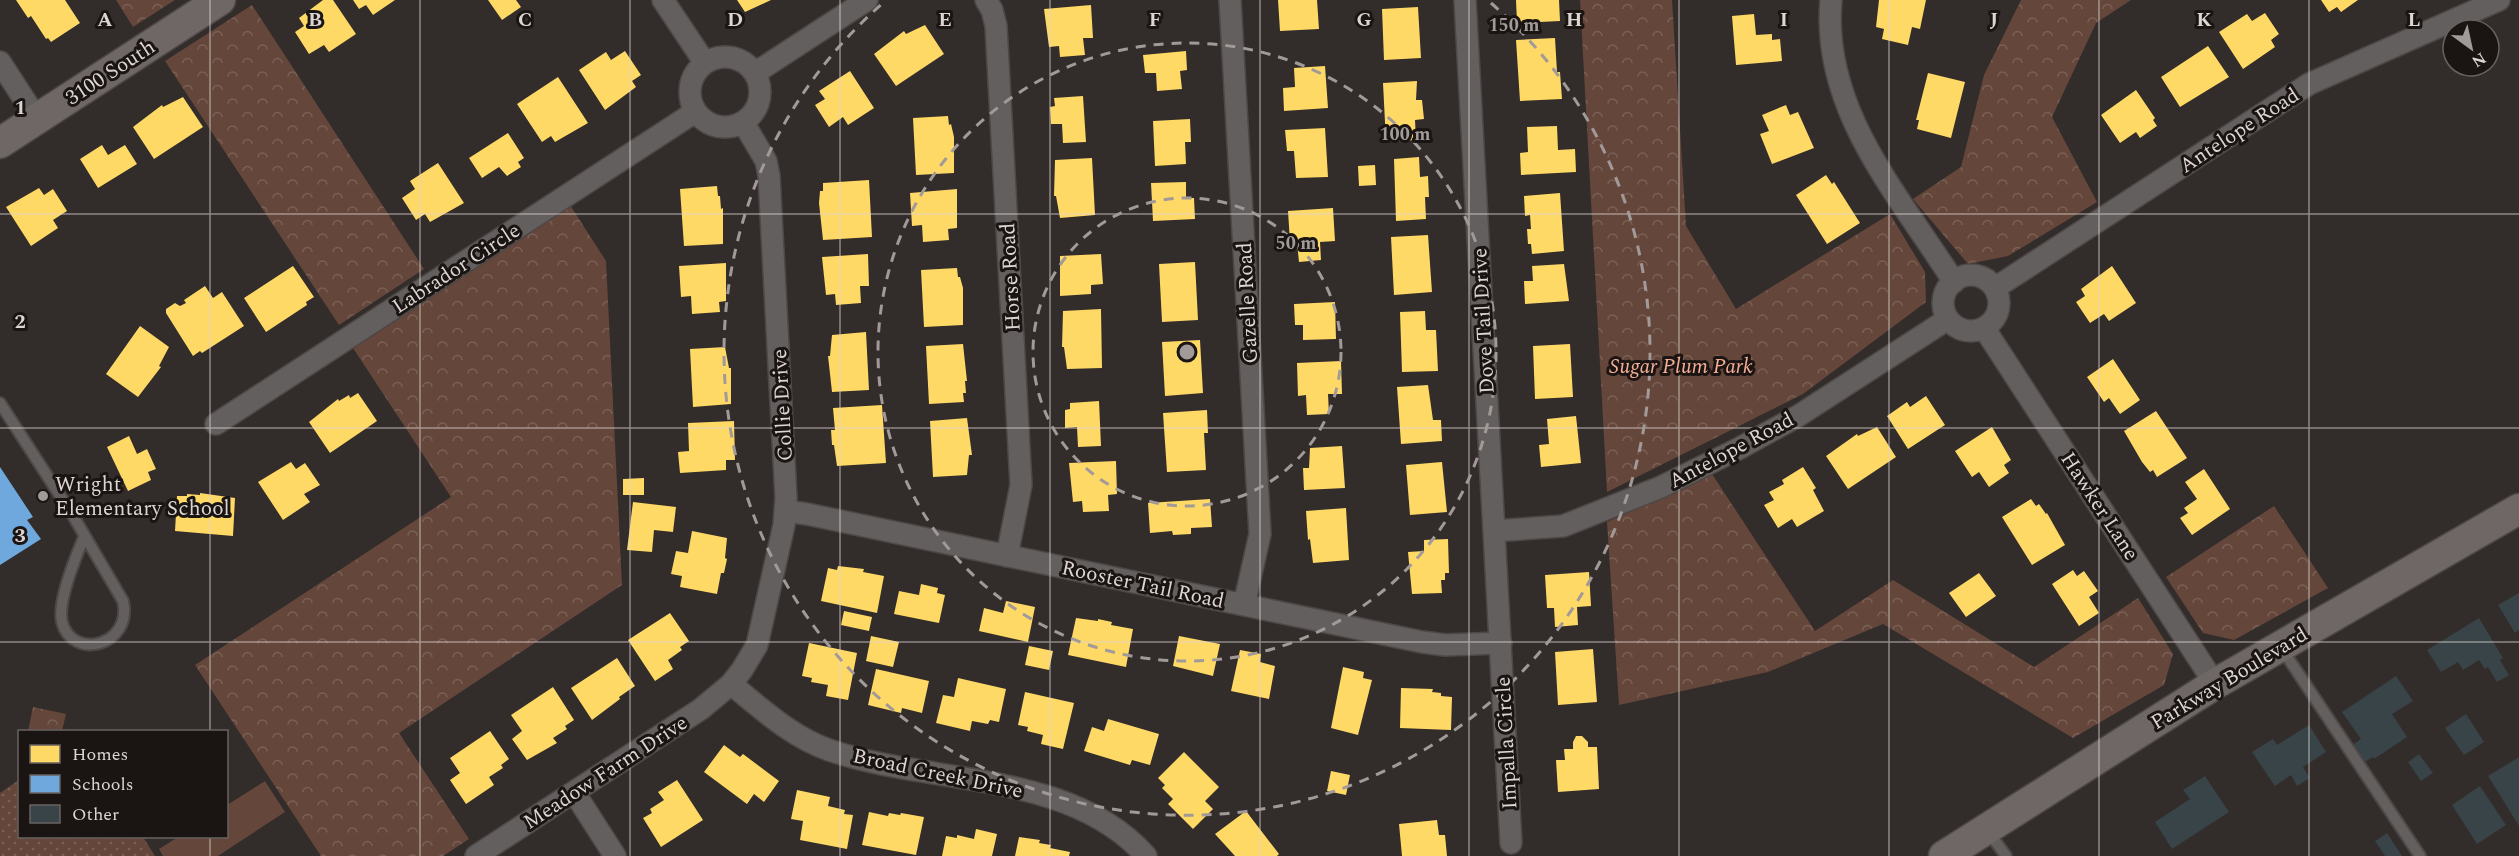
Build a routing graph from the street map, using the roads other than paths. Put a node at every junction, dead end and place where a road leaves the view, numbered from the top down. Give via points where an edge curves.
1 (220, 0) edge
2 (663, 0) edge
3 (867, 0) edge
4 (986, 0) edge
5 (1230, 0) edge
6 (1465, 0) edge
7 (1831, 0) edge
8 (2499, 0) edge
9 (0, 63) edge
10 (705, 63) junction
11 (755, 73) junction
12 (695, 112) junction
13 (37, 119) junction
14 (743, 122) junction
15 (0, 143) edge
16 (1954, 282) junction
17 (1995, 288) junction
18 (1948, 320) junction
19 (1984, 328) junction
20 (0, 403) edge
21 (216, 424) dead end
22 (2519, 509) edge
23 (786, 511) junction
24 (1494, 531) junction
25 (84, 537) junction
26 (1007, 556) junction
27 (1244, 605) junction
28 (1501, 642) junction
29 (2280, 646) junction
30 (731, 684) junction
31 (2216, 684) junction
32 (574, 792) junction
33 (1985, 828) junction
34 (1511, 843) dead end
35 (476, 856) edge
36 (615, 856) edge
37 (1146, 856) edge
38 (1944, 856) edge
39 (2006, 856) edge
40 (2420, 856) edge

1 - 13 street, 3100 South
2 - 10 street
3 - 11 street
4 - 26 street, Horse Road via 996,27 1021,485
5 - 27 street, Gazelle Road via 1260,534
6 - 24 street, Dove Tail Drive
7 - 16 street via 1835,68 1852,121
8 - 17 street, Antelope Road via 2309,84
9 - 13 street
10 - 11 street via 728,56 739,59
10 - 12 street via 692,79 689,90
11 - 14 street via 760,95
12 - 14 street via 712,125 733,126
12 - 21 street, Labrador Circle
13 - 15 street, 3100 South
14 - 23 street, Collie Drive via 766,161 769,176
16 - 17 street via 1973,275
16 - 18 street via 1944,295
17 - 19 street via 1999,308
18 - 19 street via 1969,331
18 - 24 street, Antelope Road via 1798,416 1661,487 1563,526
19 - 31 street, Hawker Lane
20 - 25 lane
22 - 29 street, Parkway Boulevard
23 - 26 street, Rooster Tail Road
23 - 30 street, Collie Drive via 761,634
24 - 28 street, Dove Tail Drive
25 - 25 lane via 68,576 61,620 76,640 100,644 121,627 125,610
26 - 27 street, Rooster Tail Road
27 - 28 street, Rooster Tail Road via 1422,642
28 - 34 street, Impalla Circle
29 - 31 street, Parkway Boulevard
29 - 40 lane
30 - 32 street, Meadow Farm Drive via 701,709
30 - 37 street, Broad Creek Drive via 808,741 850,756 1061,800 1102,818
31 - 33 street, Parkway Boulevard
32 - 35 street, Meadow Farm Drive
32 - 36 street
33 - 38 street, Parkway Boulevard
33 - 39 lane

